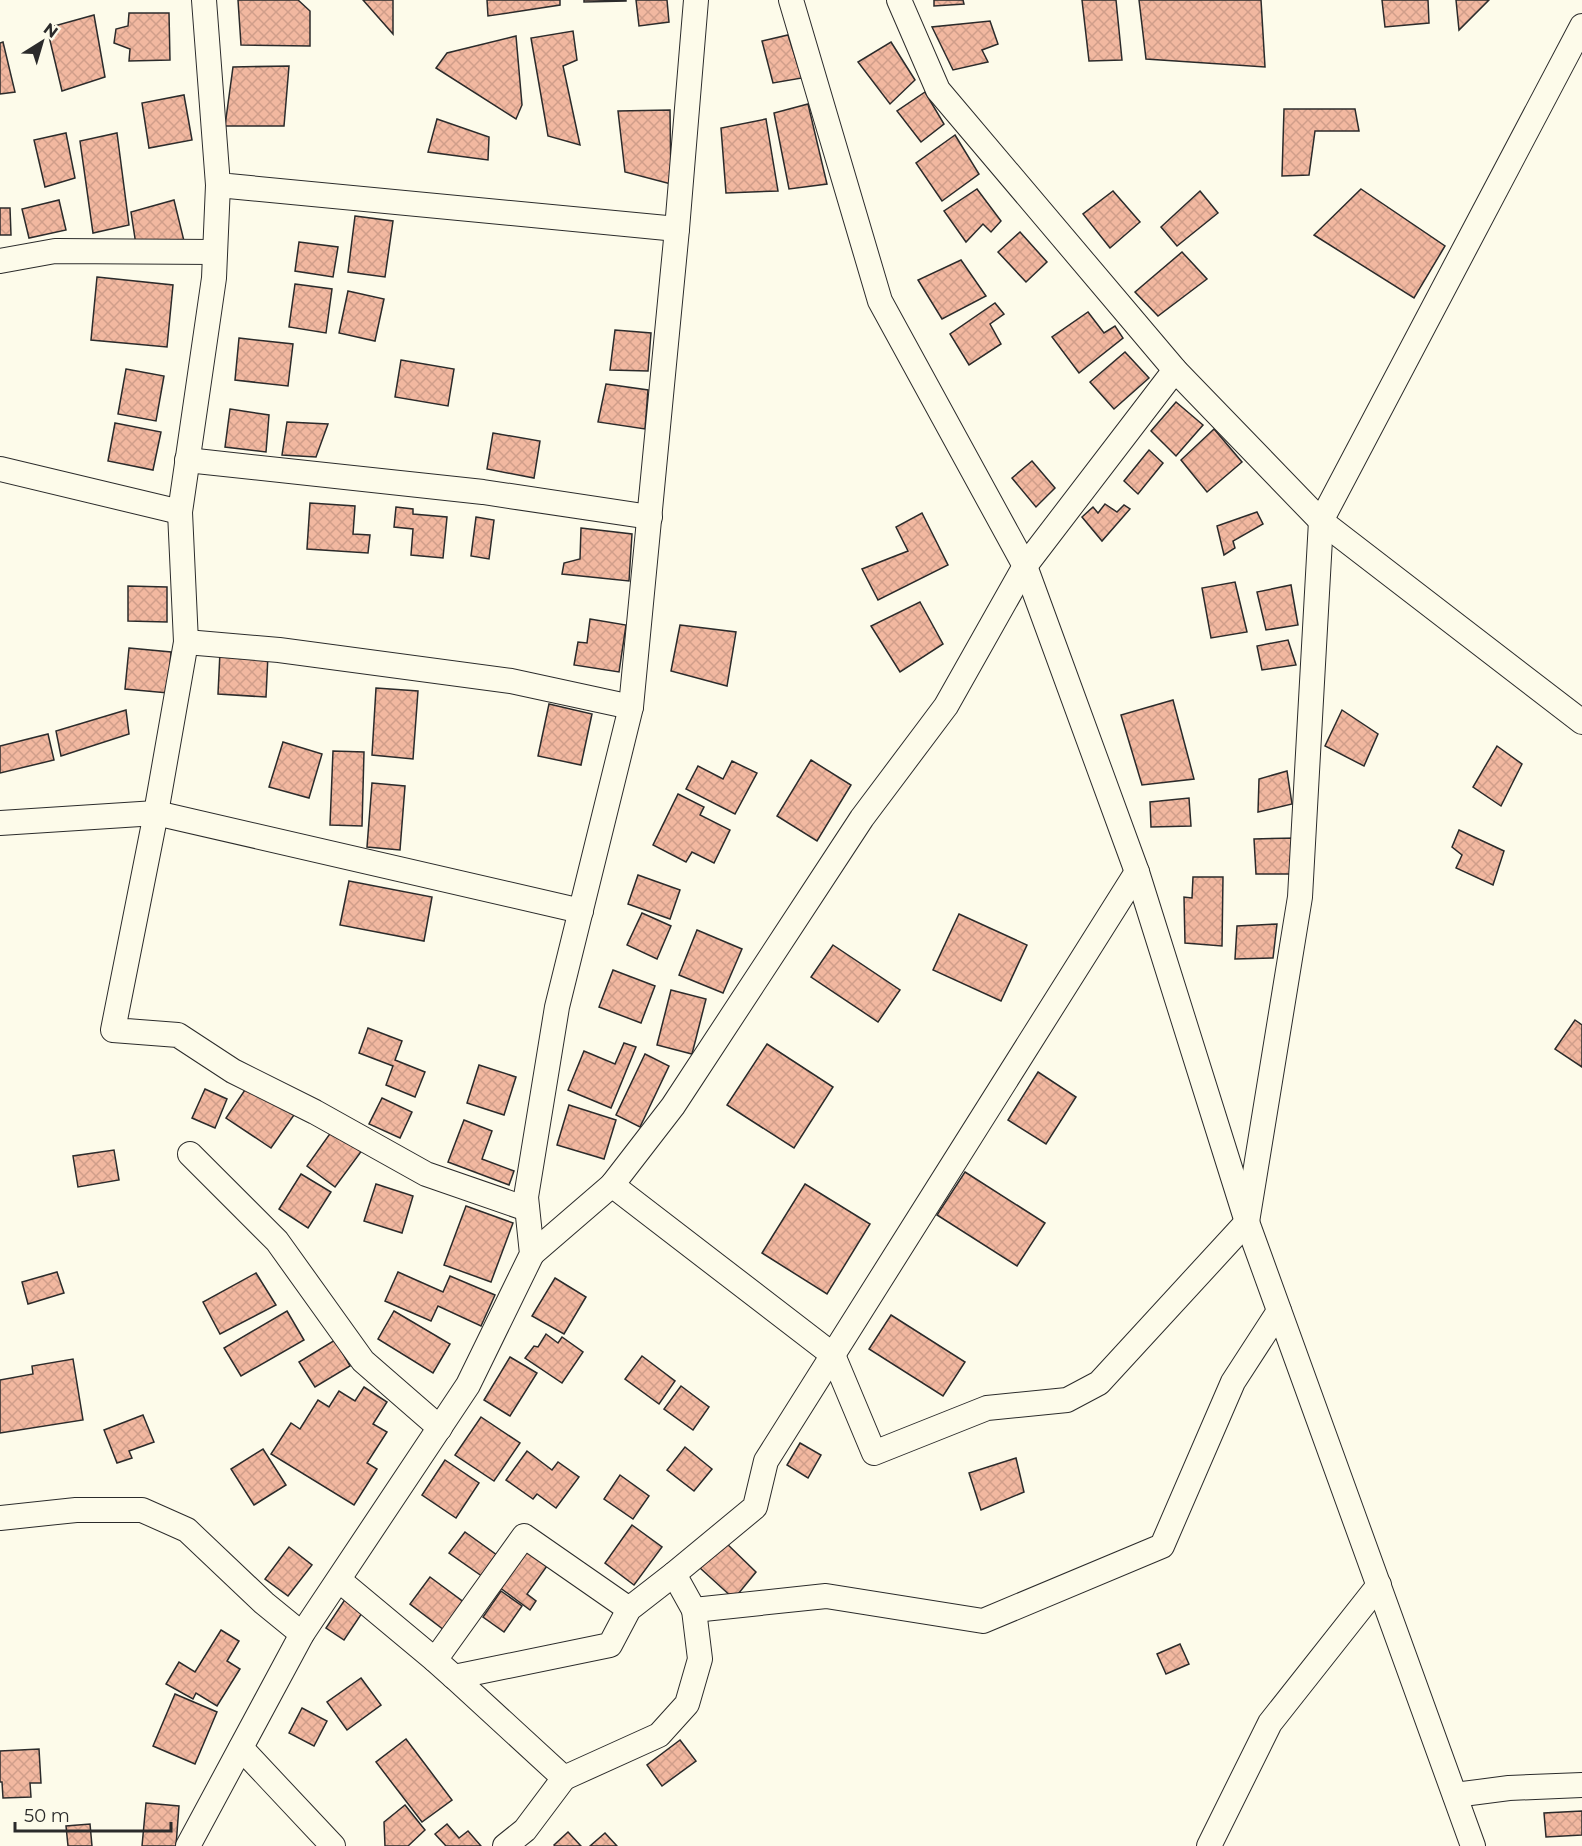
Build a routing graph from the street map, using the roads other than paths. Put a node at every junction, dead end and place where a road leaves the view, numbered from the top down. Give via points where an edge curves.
1 (204, 0) edge
2 (696, 0) edge
3 (791, 0) edge
4 (899, 0) edge
5 (1582, 27) edge
6 (218, 185) junction
7 (677, 229) junction
8 (215, 252) junction
9 (0, 261) edge
10 (1175, 370) junction
11 (187, 460) junction
12 (0, 469) edge
13 (180, 512) junction
14 (650, 517) junction
15 (1321, 521) junction
16 (1025, 566) junction
17 (186, 642) junction
18 (631, 707) junction
19 (1582, 722) edge
20 (156, 813) junction
21 (0, 823) edge
22 (1137, 872) junction
23 (580, 911) junction
24 (190, 1154) dead end
25 (612, 1185) junction
26 (527, 1209) junction
27 (1247, 1222) junction
28 (532, 1254) junction
29 (1279, 1311) junction
30 (832, 1355) junction
31 (440, 1428) junction
32 (0, 1518) edge
33 (674, 1574) junction
34 (339, 1580) junction
35 (1379, 1585) junction
36 (629, 1610) junction
37 (694, 1610) junction
38 (302, 1634) junction
39 (435, 1660) junction
40 (454, 1677) junction
41 (241, 1748) junction
42 (564, 1778) junction
43 (1582, 1785) edge
44 (1455, 1795) junction
45 (188, 1846) edge
46 (333, 1846) edge
47 (506, 1846) edge
48 (1209, 1846) edge
49 (1473, 1846) edge

1 - 6 street
2 - 7 street
3 - 16 street via 880,301
4 - 10 street via 938,90
5 - 15 street
6 - 7 street
6 - 8 street
7 - 14 street
8 - 9 street via 55,251
8 - 11 street
10 - 15 street
10 - 16 street
11 - 13 street
11 - 14 street via 483,492
12 - 13 street
13 - 17 street
14 - 18 street
15 - 19 street
15 - 27 street via 1300,897
16 - 22 street
16 - 25 street via 946,706 862,818 673,1106
17 - 18 street via 279,650 511,681
17 - 20 street
18 - 23 street
20 - 21 street
20 - 23 street
20 - 26 street via 113,1030 178,1035 233,1071 426,1174
22 - 27 street
22 - 30 street
23 - 26 street via 556,1007
24 - 31 street via 276,1241 363,1361
25 - 28 street
25 - 30 street
26 - 28 street
27 - 29 street
27 - 30 street via 1099,1383 1067,1400 987,1408 874,1453
28 - 31 street via 468,1384
29 - 35 street
29 - 37 street via 1233,1382 1162,1546 983,1621 826,1596
30 - 33 street via 766,1461 755,1507
31 - 34 street
32 - 38 street via 76,1510 142,1510 187,1530
33 - 36 street
33 - 37 street
34 - 38 street
34 - 39 street
35 - 44 street
35 - 48 street via 1270,1723
36 - 39 street via 524,1536
36 - 40 street via 610,1645
37 - 42 street via 700,1659 687,1704 659,1735
38 - 41 street
39 - 40 street
40 - 42 street
41 - 45 street
41 - 46 street
42 - 47 street via 525,1830
43 - 44 street
44 - 49 street

